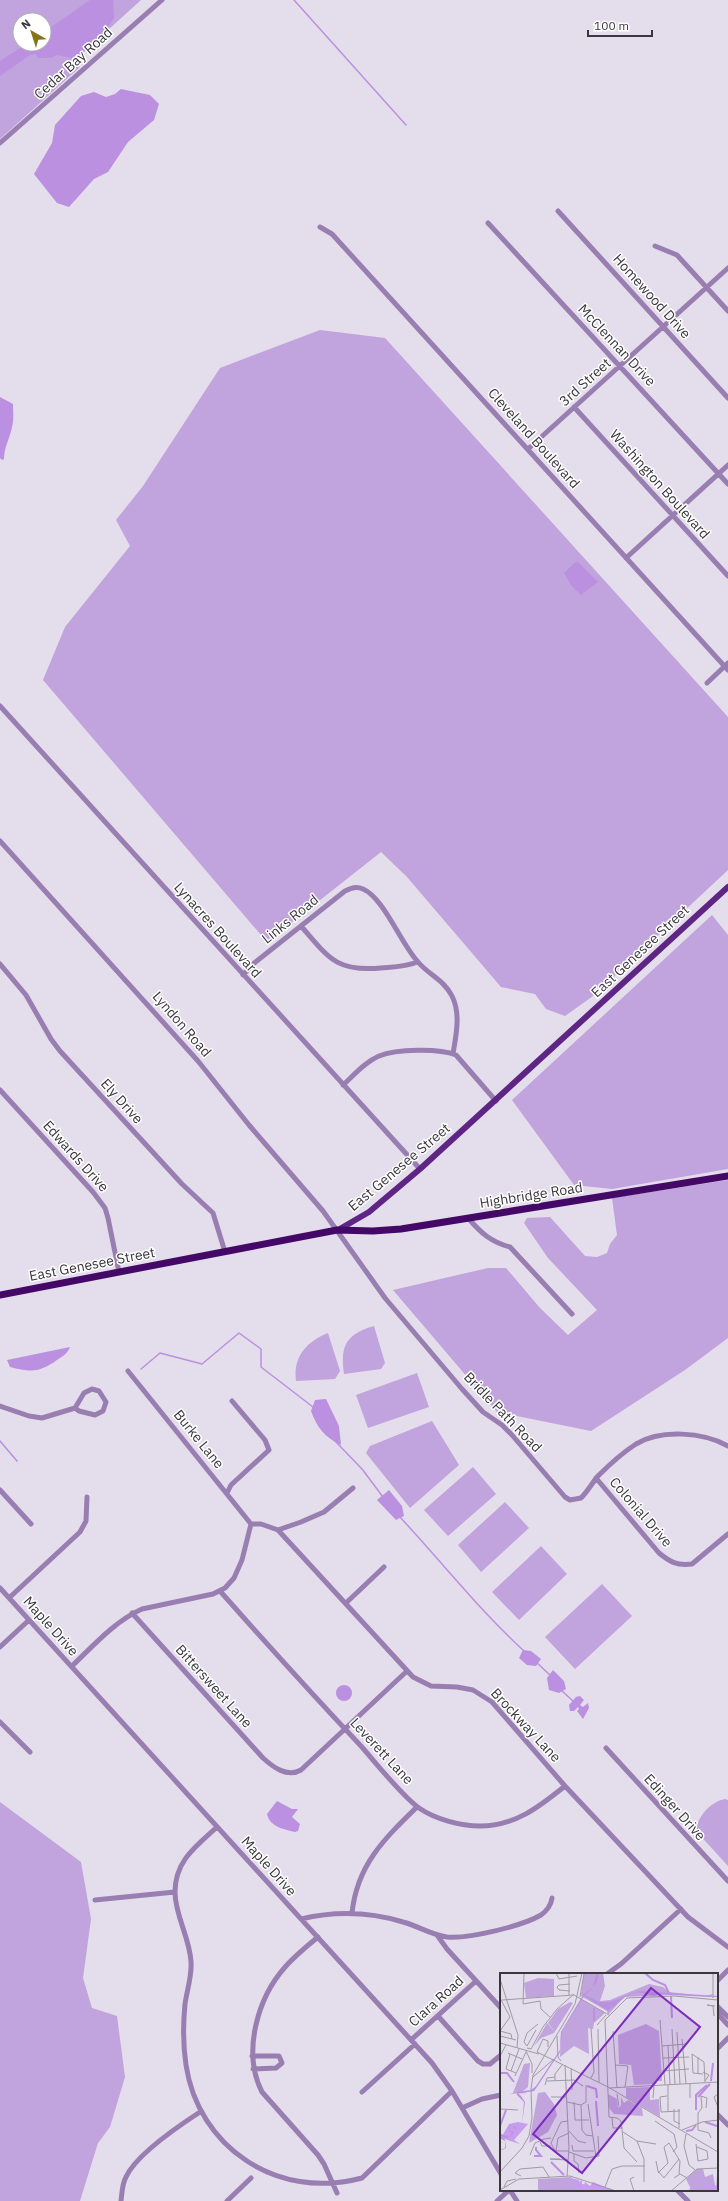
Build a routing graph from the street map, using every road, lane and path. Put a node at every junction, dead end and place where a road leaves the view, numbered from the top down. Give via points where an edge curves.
1 (162, 0) edge
2 (0, 144) edge
3 (558, 211) dead end
4 (488, 223) dead end
5 (320, 228) dead end
6 (655, 246) dead end
7 (728, 268) edge
8 (707, 287) junction
9 (728, 311) edge
10 (664, 326) junction
11 (620, 366) junction
12 (728, 398) edge
13 (574, 407) junction
14 (528, 449) junction
15 (728, 465) edge
16 (718, 474) junction
17 (728, 484) edge
18 (673, 516) junction
19 (626, 558) junction
20 (728, 576) edge
21 (727, 666) edge
22 (707, 682) dead end
23 (0, 706) edge
24 (0, 841) edge
25 (728, 887) edge
26 (301, 926) junction
27 (417, 962) junction
28 (0, 964) edge
29 (243, 975) junction
30 (453, 1054) junction
31 (343, 1085) junction
32 (0, 1090) edge
33 (496, 1101) junction
34 (420, 1170) junction
35 (728, 1176) edge
36 (468, 1218) junction
37 (337, 1230) junction
38 (225, 1252) junction
39 (119, 1272) junction
40 (0, 1295) edge
41 (572, 1314) dead end
42 (128, 1371) dead end
43 (232, 1401) dead end
44 (0, 1406) edge
45 (75, 1408) junction
46 (728, 1446) edge
47 (596, 1478) junction
48 (353, 1488) dead end
49 (0, 1490) edge
50 (227, 1493) junction
51 (87, 1497) dead end
52 (31, 1524) dead end
53 (251, 1524) junction
54 (278, 1530) junction
55 (728, 1534) edge
56 (384, 1566) dead end
57 (0, 1588) edge
58 (220, 1591) junction
59 (9, 1598) junction
60 (346, 1603) junction
61 (132, 1613) junction
62 (29, 1620) junction
63 (0, 1647) edge
64 (72, 1666) junction
65 (407, 1671) junction
66 (0, 1722) edge
67 (345, 1729) junction
68 (606, 1748) dead end
69 (30, 1752) dead end
70 (565, 1786) junction
71 (417, 1807) junction
72 (217, 1827) junction
73 (728, 1881) edge
74 (174, 1892) junction
75 (552, 1898) dead end
76 (95, 1900) dead end
77 (681, 1909) junction
78 (352, 1913) junction
79 (301, 1919) junction
80 (437, 1935) junction
81 (318, 1938) junction
82 (728, 1948) edge
83 (728, 1970) edge
84 (608, 1973) edge
85 (476, 1980) junction
86 (718, 1980) edge
87 (500, 2007) edge
88 (718, 2007) edge
89 (718, 2014) edge
90 (438, 2016) junction
91 (728, 2018) edge
92 (728, 2025) edge
93 (728, 2038) edge
94 (413, 2042) junction
95 (718, 2048) edge
96 (252, 2056) junction
97 (500, 2056) edge
98 (253, 2069) junction
99 (452, 2091) junction
100 (362, 2092) dead end
101 (500, 2095) edge
102 (462, 2108) junction
103 (200, 2112) junction
104 (718, 2115) edge
105 (728, 2125) edge
106 (223, 2150) dead end
107 (500, 2172) edge
108 (257, 2183) dead end
109 (350, 2186) dead end
110 (344, 2189) dead end
111 (509, 2191) edge
112 (511, 2191) edge
113 (678, 2191) edge
114 (122, 2201) edge
115 (227, 2201) edge
116 (497, 2201) edge
117 (517, 2201) edge
118 (688, 2201) edge

1 - 2 street, Cedar Bay Road
3 - 10 street, Homewood Drive
4 - 11 street, McClennan Drive
5 - 14 street, Cleveland Boulevard via 332,234
6 - 8 street via 677,255
7 - 8 street, 3rd Street
8 - 9 street
8 - 10 street, 3rd Street
10 - 11 street, 3rd Street
10 - 12 street, Homewood Drive
11 - 13 street, 3rd Street
11 - 16 street, McClennan Drive
13 - 14 street, 3rd Street
13 - 18 street, Washington Boulevard
14 - 19 street, Cleveland Boulevard
15 - 16 street
16 - 17 street, McClennan Drive
16 - 18 street
18 - 19 street
18 - 20 street, Washington Boulevard
19 - 21 street, Cleveland Boulevard
21 - 22 street
23 - 29 street, Lynacres Boulevard
24 - 37 street, Lyndon Road via 198,1061
25 - 33 main road, East Genesee Street
26 - 27 street via 329,957 346,967 360,970 404,966
26 - 27 street, Links Road via 345,891 356,888 368,893 378,903
26 - 29 street, Links Road
27 - 30 street via 440,980 453,997 457,1015
28 - 38 street, Ely Drive via 26,995 50,1039 60,1051 182,1184 213,1213
29 - 31 street, Lynacres Boulevard
30 - 31 street via 410,1051 382,1055
30 - 33 street via 462,1060
31 - 34 street, Lynacres Boulevard
32 - 39 street, Edwards Drive via 105,1208
33 - 34 main road, East Genesee Street
34 - 37 main road, East Genesee Street via 371,1210
35 - 36 highway, Highbridge Road
36 - 37 highway, Highbridge Road via 401,1229
36 - 41 street via 485,1237 497,1244 510,1247
37 - 38 highway, East Genesee Street
37 - 47 street, Bridle Path Road via 385,1298 462,1389 483,1412 512,1435 561,1494 570,1500 581,1498
38 - 39 highway, East Genesee Street
39 - 40 highway, East Genesee Street
42 - 50 street, Burke Lane
43 - 50 street via 265,1440 269,1450 231,1485
44 - 45 street via 42,1418
45 - 45 street via 84,1393 92,1389 99,1391 106,1402 103,1411 95,1415 79,1412
46 - 47 street, Bridle Path Road via 699,1436 659,1436 637,1444
47 - 55 street, Colonial Drive via 659,1553 672,1563 692,1564
48 - 54 street via 318,1516
49 - 52 street
50 - 53 street, Burke Lane
51 - 59 street via 86,1521 80,1532
53 - 54 street via 261,1524
53 - 58 street via 242,1560 234,1578
54 - 60 street, Brockway Lane
56 - 60 street
57 - 59 street, Maple Drive
58 - 61 street
58 - 67 street, Leverett Lane
59 - 62 street, Maple Drive
60 - 65 street, Brockway Lane
61 - 64 street
61 - 67 street, Bittersweet Lane via 272,1767 282,1771 301,1770
62 - 63 street
62 - 64 street, Maple Drive
64 - 72 street, Maple Drive
65 - 67 street
65 - 70 street, Brockway Lane via 420,1682 432,1686 461,1687 484,1695 529,1742
66 - 69 street
67 - 71 street, Leverett Lane
68 - 73 street, Edinger Drive
70 - 71 street, Leverett Lane via 530,1813 512,1821 491,1825 466,1825
70 - 77 street, Brockway Lane
71 - 78 street via 390,1834 366,1865 355,1891
72 - 74 street via 186,1855 180,1864
72 - 79 street, Maple Drive
74 - 76 street
74 - 103 street via 191,1963 185,2005 184,2045 190,2085
75 - 80 street via 551,1904 542,1914 522,1922 474,1935
77 - 82 street, Brockway Lane
77 - 84 street
78 - 79 street
78 - 80 street via 402,1922
79 - 81 street, Maple Drive
80 - 85 street
81 - 94 street, Maple Drive
81 - 96 street via 286,1966 268,1992 261,2010
83 - 86 street
85 - 87 street
85 - 90 street, Clara Road
88 - 91 street
89 - 92 street
90 - 94 street, Clara Road
90 - 97 street via 478,2061 490,2064
93 - 95 street
94 - 99 street, Maple Drive
94 - 100 street, Clara Road
96 - 98 street
96 - 98 street via 279,2056 282,2063 276,2068
98 - 110 street via 266,2098 324,2164 335,2193
99 - 102 street, Maple Drive
99 - 109 street via 380,2162
101 - 102 street via 482,2099
102 - 107 street, Maple Drive
103 - 106 street
103 - 114 street via 170,2134 130,2170 122,2189
104 - 105 street
108 - 115 street via 249,2177
111 - 116 street
112 - 117 street
113 - 118 street

